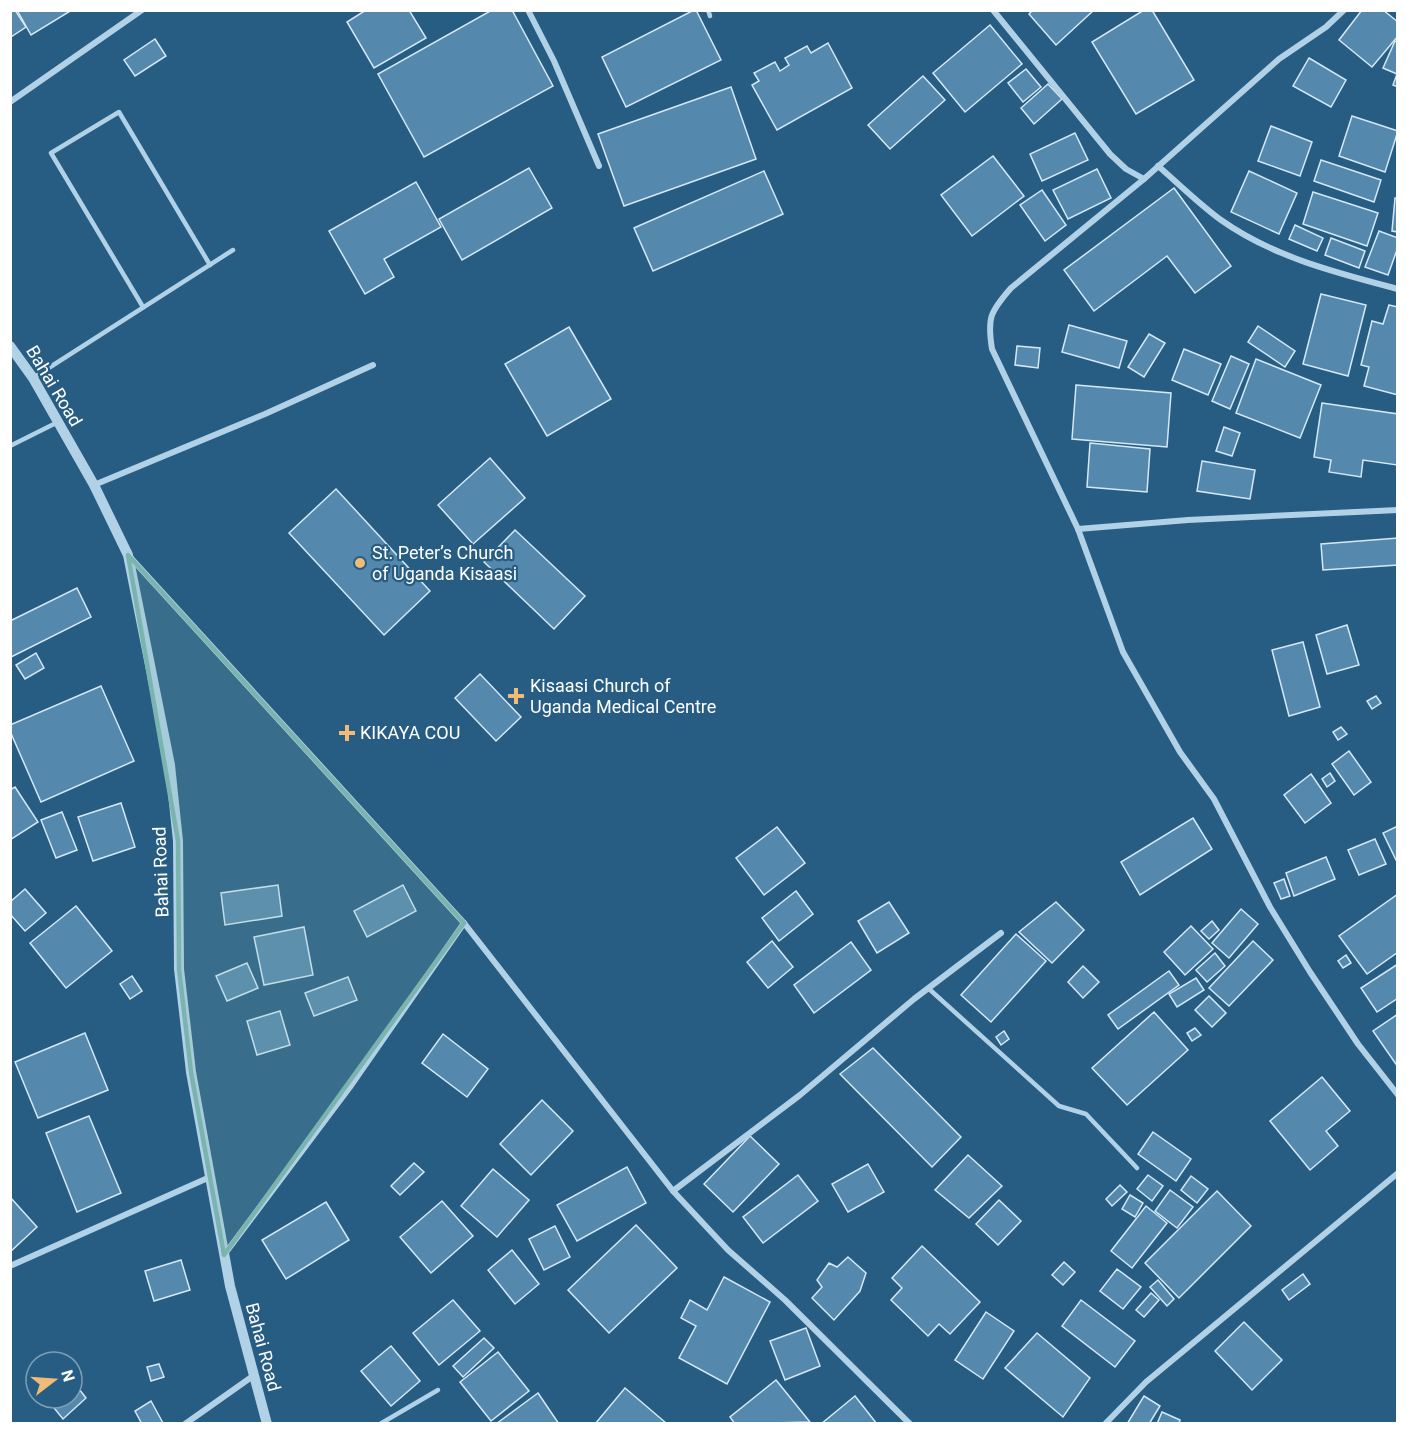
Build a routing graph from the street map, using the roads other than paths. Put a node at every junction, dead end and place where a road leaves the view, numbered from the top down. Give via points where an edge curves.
1 (142, 10) edge
2 (528, 10) edge
3 (993, 10) edge
4 (1344, 10) edge
5 (10, 102) edge
6 (599, 166) dead end
7 (1158, 166) junction
8 (1144, 179) junction
9 (233, 250) dead end
10 (210, 265) junction
11 (1398, 289) edge
12 (143, 307) junction
13 (11, 346) edge
14 (373, 364) dead end
15 (33, 378) junction
16 (58, 422) junction
17 (10, 446) edge
18 (94, 485) junction
19 (1398, 510) edge
20 (1078, 529) junction
21 (128, 555) junction
22 (464, 923) junction
23 (1001, 933) dead end
24 (928, 988) junction
25 (1398, 1095) edge
26 (1137, 1168) dead end
27 (1398, 1173) edge
28 (210, 1177) junction
29 (673, 1191) junction
30 (224, 1255) junction
31 (10, 1266) edge
32 (253, 1376) junction
33 (438, 1390) dead end
34 (185, 1424) edge
35 (267, 1424) edge
36 (380, 1424) edge
37 (910, 1424) edge
38 (1105, 1424) edge

1 - 5 street
2 - 6 street
3 - 8 street via 1110,154
4 - 7 street via 1279,59
7 - 8 street
7 - 11 street via 1221,221 1284,255
8 - 20 street via 1011,288 993,309 988,326 992,349
9 - 10 lane
10 - 12 lane
10 - 12 lane via 119,112 51,153
12 - 15 lane
13 - 15 street, Bahai Road
14 - 18 street
15 - 16 street, Bahai Road
16 - 17 lane
16 - 18 street, Bahai Road
18 - 21 street, Bahai Road
19 - 20 street
20 - 25 street via 1123,652 1179,752 1214,799 1270,907 1310,972
21 - 22 street
21 - 28 street, Bahai Road via 170,765 178,841 179,969 191,1072
22 - 29 street
22 - 30 street via 350,1087
23 - 24 street
24 - 26 lane via 1059,1106 1086,1114
24 - 29 street via 800,1095
27 - 38 street via 1146,1382
28 - 30 street, Bahai Road
28 - 31 street
29 - 37 street via 728,1250 785,1300
30 - 32 street, Bahai Road
32 - 34 street
32 - 35 street, Bahai Road
33 - 36 lane

